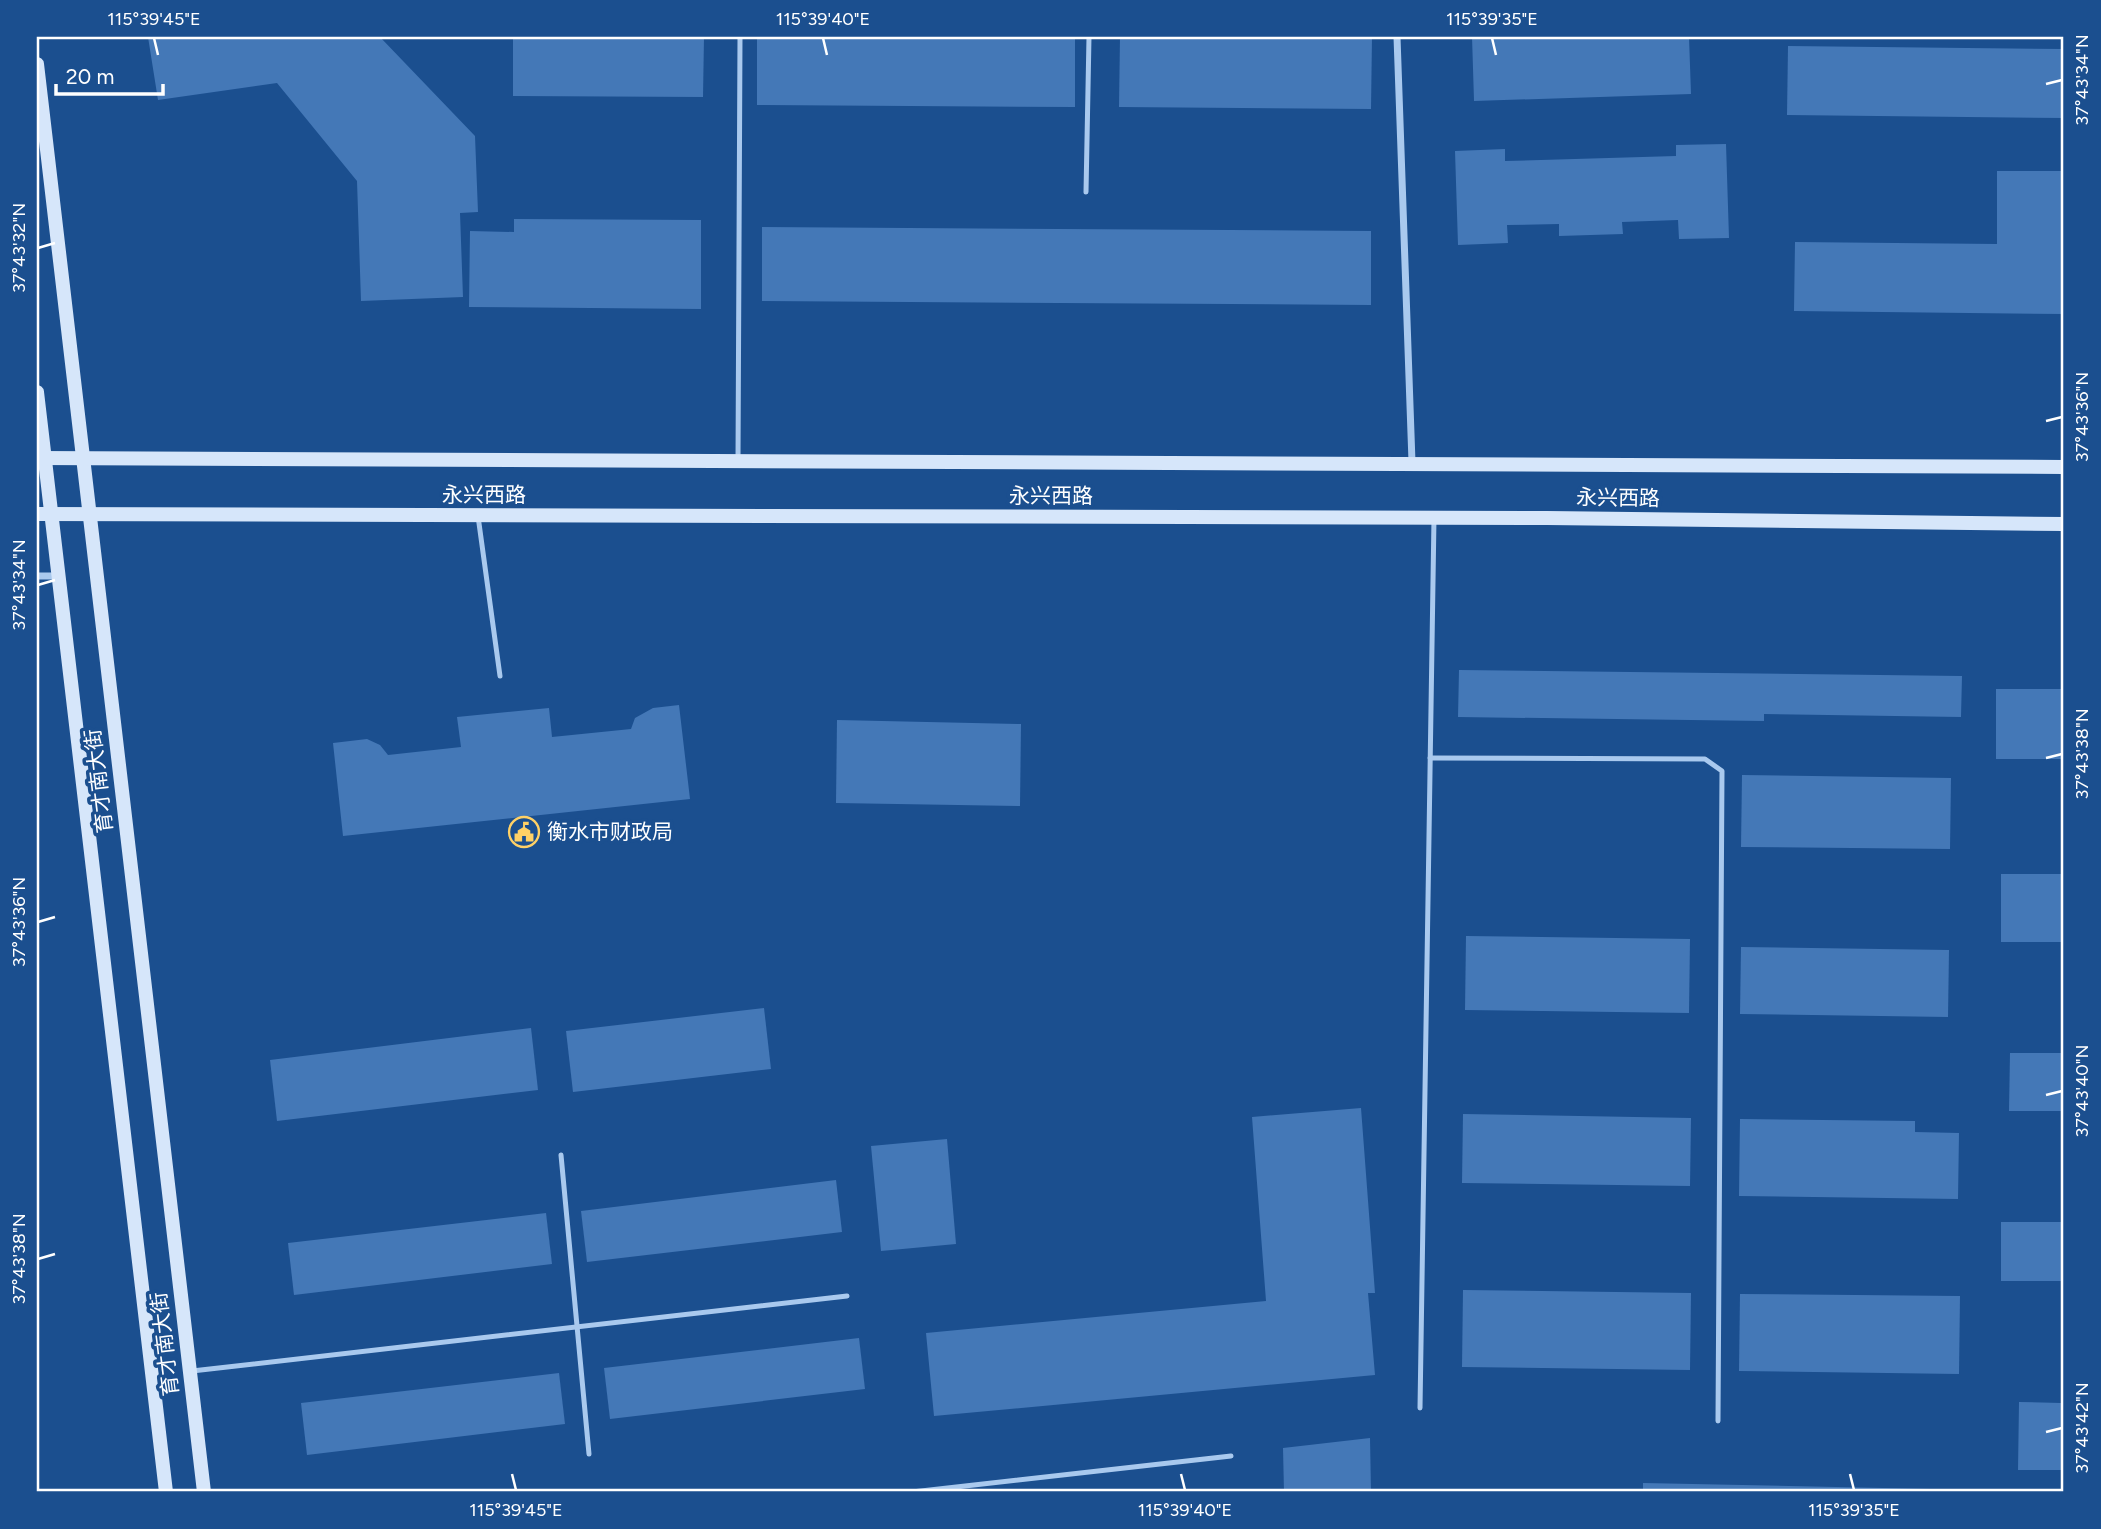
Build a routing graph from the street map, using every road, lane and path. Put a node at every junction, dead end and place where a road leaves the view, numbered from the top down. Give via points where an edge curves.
1 (740, 37) edge
2 (1088, 37) edge
3 (1397, 37) edge
4 (37, 64) edge
5 (1086, 192) dead end
6 (37, 392) edge
7 (41, 457) edge
8 (83, 458) junction
9 (738, 461) junction
10 (1412, 462) junction
11 (2064, 467) edge
12 (44, 514) edge
13 (89, 514) junction
14 (478, 516) junction
15 (1434, 518) junction
16 (2064, 524) edge
17 (37, 576) edge
18 (58, 576) junction
19 (500, 676) dead end
20 (1430, 758) junction
21 (561, 1155) dead end
22 (847, 1296) dead end
23 (577, 1327) junction
24 (190, 1371) junction
25 (1420, 1408) dead end
26 (1718, 1421) dead end
27 (589, 1454) dead end
28 (1231, 1456) dead end
29 (166, 1492) edge
30 (204, 1492) edge
31 (912, 1492) edge

1 - 9 lane
2 - 5 lane
3 - 10 street
4 - 8 main road, 育才南大街
6 - 7 main road, 育才南大街
7 - 8 main road, 永兴西路
7 - 12 main road, 育才南大街
8 - 9 main road, 永兴西路
8 - 13 main road, 育才南大街
9 - 10 main road, 永兴西路
10 - 11 main road, 永兴西路
12 - 13 main road, 永兴西路
12 - 18 main road, 育才南大街
13 - 14 main road, 永兴西路
13 - 24 main road, 育才南大街
14 - 15 main road, 永兴西路
14 - 19 lane
15 - 16 main road, 永兴西路
15 - 20 lane
17 - 18 street
18 - 29 main road, 育才南大街
20 - 25 lane
20 - 26 lane via 1705,759 1722,771
21 - 23 lane
22 - 23 lane
23 - 24 lane
23 - 27 lane
24 - 30 main road, 育才南大街
28 - 31 lane

